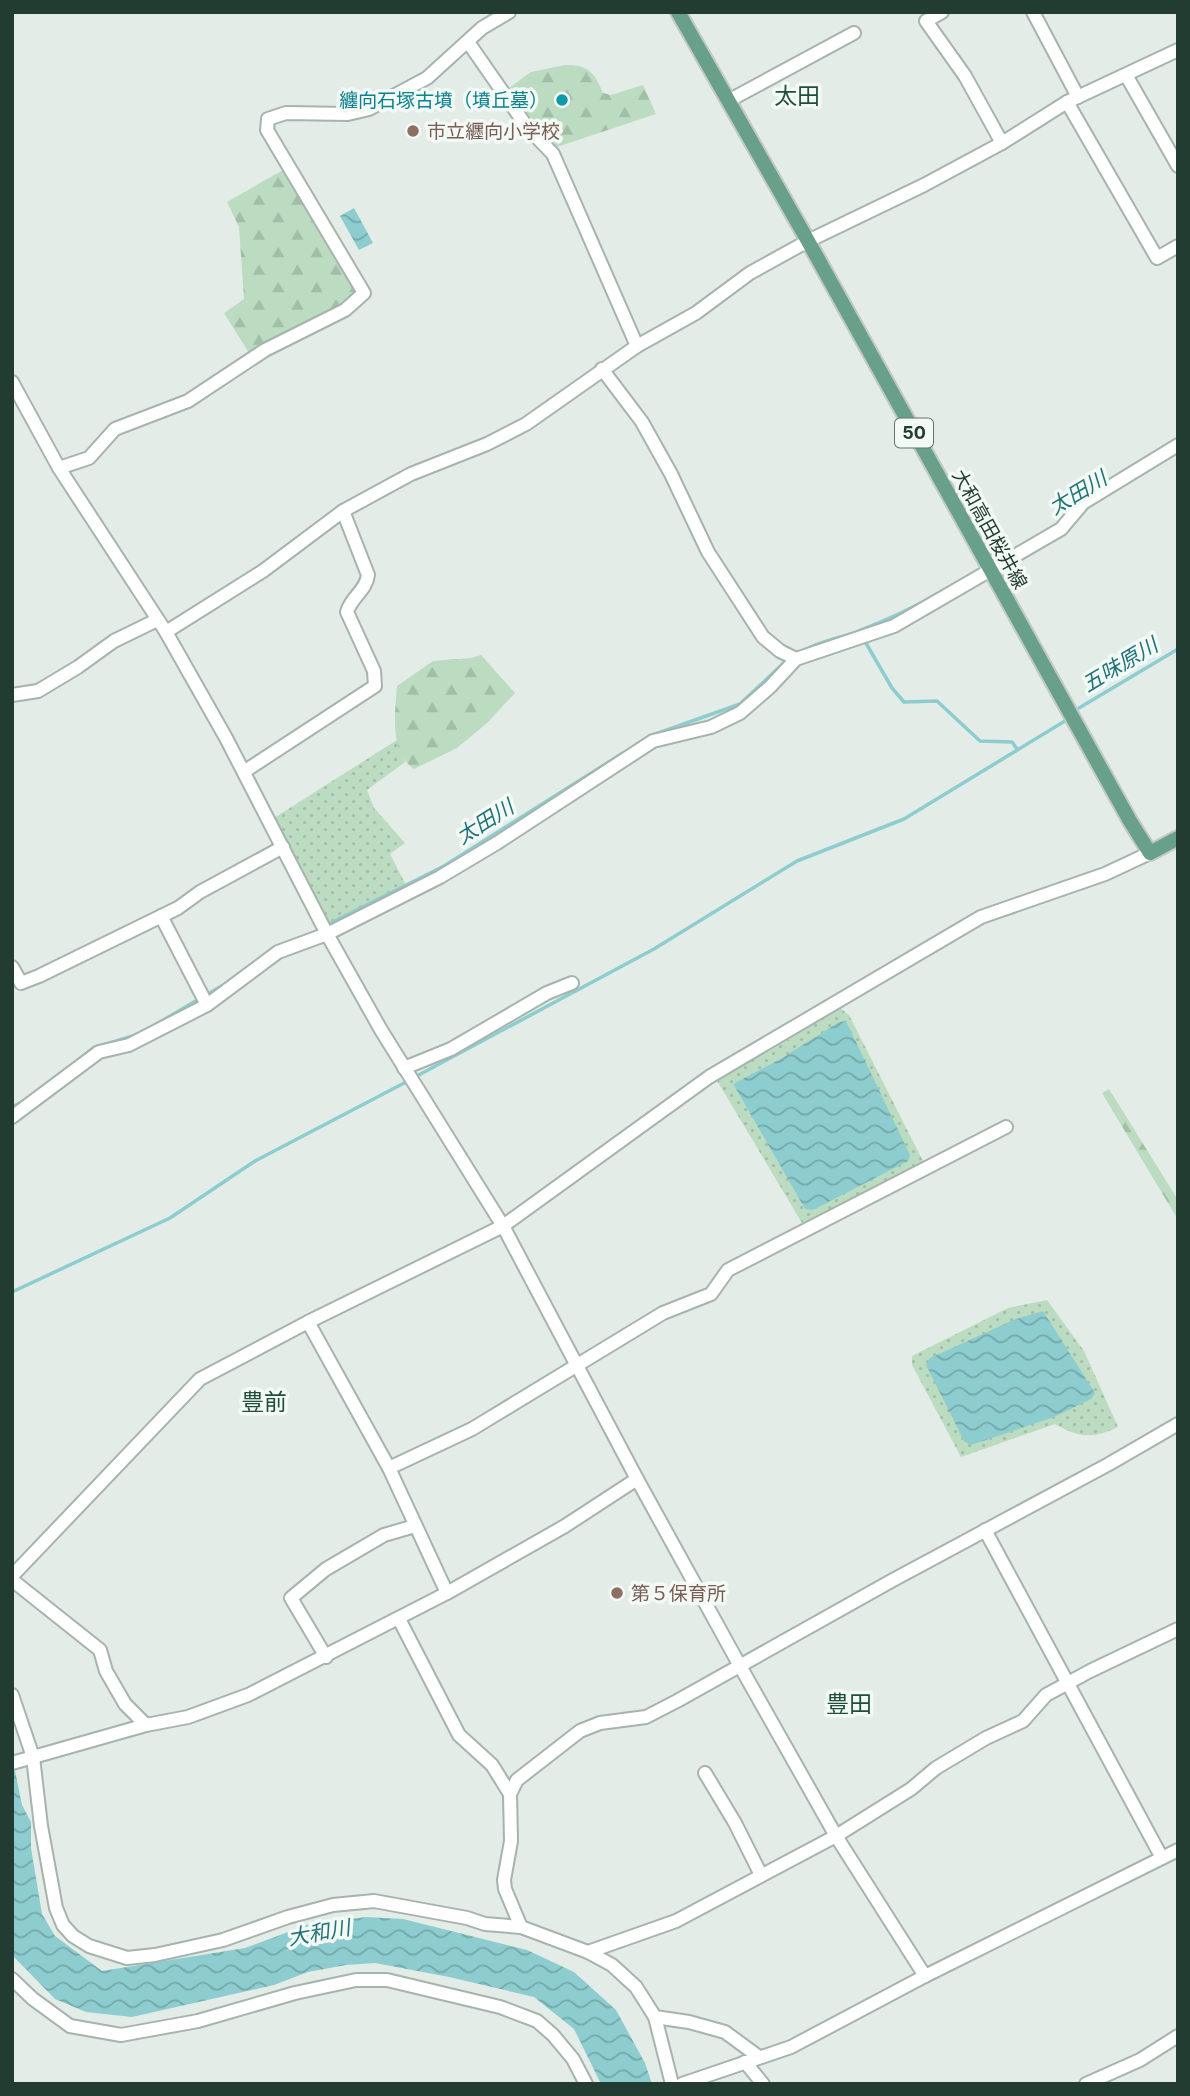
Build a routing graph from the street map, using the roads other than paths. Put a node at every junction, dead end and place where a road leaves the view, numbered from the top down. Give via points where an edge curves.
1 (509, 12) edge
2 (678, 12) edge
3 (942, 12) edge
4 (1033, 12) edge
5 (854, 33) dead end
6 (468, 42) junction
7 (1178, 50) edge
8 (1126, 75) junction
9 (1072, 99) junction
10 (728, 101) junction
11 (1002, 144) junction
12 (1178, 166) edge
13 (808, 241) junction
14 (1178, 246) edge
15 (637, 346) junction
16 (602, 369) junction
17 (12, 382) edge
18 (1178, 445) edge
19 (59, 468) junction
20 (343, 511) junction
21 (990, 569) junction
22 (158, 620) junction
23 (166, 632) junction
24 (796, 659) junction
25 (12, 695) edge
26 (245, 771) junction
27 (1178, 838) edge
28 (283, 847) junction
29 (1150, 853) junction
30 (161, 916) junction
31 (327, 934) junction
32 (12, 967) edge
33 (572, 983) dead end
34 (207, 1005) junction
35 (404, 1068) junction
36 (12, 1117) edge
37 (1006, 1127) dead end
38 (503, 1226) junction
39 (308, 1322) junction
40 (576, 1366) junction
41 (1178, 1424) edge
42 (388, 1468) junction
43 (637, 1479) junction
44 (415, 1526) junction
45 (985, 1530) junction
46 (12, 1578) edge
47 (447, 1594) junction
48 (399, 1619) junction
49 (1178, 1629) edge
50 (326, 1657) junction
51 (740, 1666) junction
52 (1069, 1683) junction
53 (12, 1695) edge
54 (146, 1725) junction
55 (31, 1758) junction
56 (12, 1763) edge
57 (705, 1773) dead end
58 (510, 1794) junction
59 (836, 1836) junction
60 (1178, 1850) edge
61 (1162, 1857) junction
62 (761, 1875) junction
63 (521, 1927) junction
64 (588, 1952) junction
65 (925, 1976) junction
66 (12, 1979) edge
67 (655, 2017) junction
68 (1178, 2036) edge
69 (759, 2057) junction
70 (745, 2062) junction
71 (586, 2084) edge
72 (672, 2084) edge
73 (682, 2084) edge
74 (763, 2084) edge
75 (1086, 2084) edge

1 - 6 street
2 - 10 main road, 大和高田桜井線 / 50
3 - 11 street via 926,22 965,76
4 - 9 street
5 - 10 street
6 - 15 street via 527,127 553,155
6 - 19 street via 427,78 369,109 348,114 286,113 268,120 267,130 364,293 345,310 265,350 188,401 115,429 89,458
7 - 8 street
8 - 9 street
8 - 12 street
9 - 11 street
9 - 14 street via 1157,258
10 - 13 main road, 大和高田桜井線 / 50
11 - 13 street
13 - 15 street
13 - 21 main road, 大和高田桜井線 / 50
15 - 16 street
16 - 20 street via 526,424 411,474
16 - 24 street via 635,410 708,552 763,637
17 - 19 street
18 - 21 street via 1083,503 1061,529
19 - 22 street
20 - 23 street via 262,571
20 - 26 street via 368,576 367,586 347,612 374,671 375,685
21 - 24 street via 894,626
21 - 29 main road, 大和高田桜井線 / 50
22 - 23 street
22 - 25 street via 114,641 38,691
23 - 26 street
24 - 31 street via 740,713 711,727 653,741 440,877
26 - 28 street
27 - 29 main road
28 - 30 street
28 - 31 street
29 - 38 street via 1105,874 982,917 709,1077
30 - 32 street via 21,984
30 - 34 street
31 - 34 street via 278,952
31 - 35 street
33 - 35 street via 451,1049
34 - 36 street via 129,1045 99,1052
35 - 38 street
37 - 40 street via 728,1270 710,1294 663,1314
38 - 39 street
38 - 40 street
39 - 42 street
39 - 46 street via 200,1379
40 - 42 street via 472,1429
40 - 43 street
41 - 45 street
42 - 44 street
43 - 47 street
43 - 51 street
44 - 47 street
44 - 50 street via 384,1535 326,1570 291,1598
45 - 51 street
45 - 52 street
46 - 54 street via 100,1650 125,1704
47 - 48 street
48 - 50 street
48 - 58 street via 459,1735 492,1765
49 - 52 street
50 - 54 street via 248,1695 188,1717
51 - 58 street via 646,1717 600,1723 580,1731 517,1780
51 - 59 street
52 - 59 street via 1046,1695 1023,1721 986,1738
52 - 61 street
53 - 55 street
54 - 55 street
55 - 56 street
55 - 63 street via 56,1908 73,1936 106,1953 127,1958 155,1955 223,1940 333,1905 374,1901
57 - 62 street
58 - 63 street via 511,1841 504,1880
59 - 62 street
59 - 65 street
60 - 61 street
61 - 65 street
62 - 64 street via 676,1921
63 - 64 street
64 - 67 street via 612,1965 636,1987
65 - 69 street via 791,2047
66 - 71 street via 70,2026 121,2035 198,2021 356,1980 387,1980 500,2007 537,2021 573,2059
67 - 69 street via 724,2032
67 - 72 street
68 - 75 street via 1140,2060
69 - 70 street
70 - 73 street
70 - 74 street

